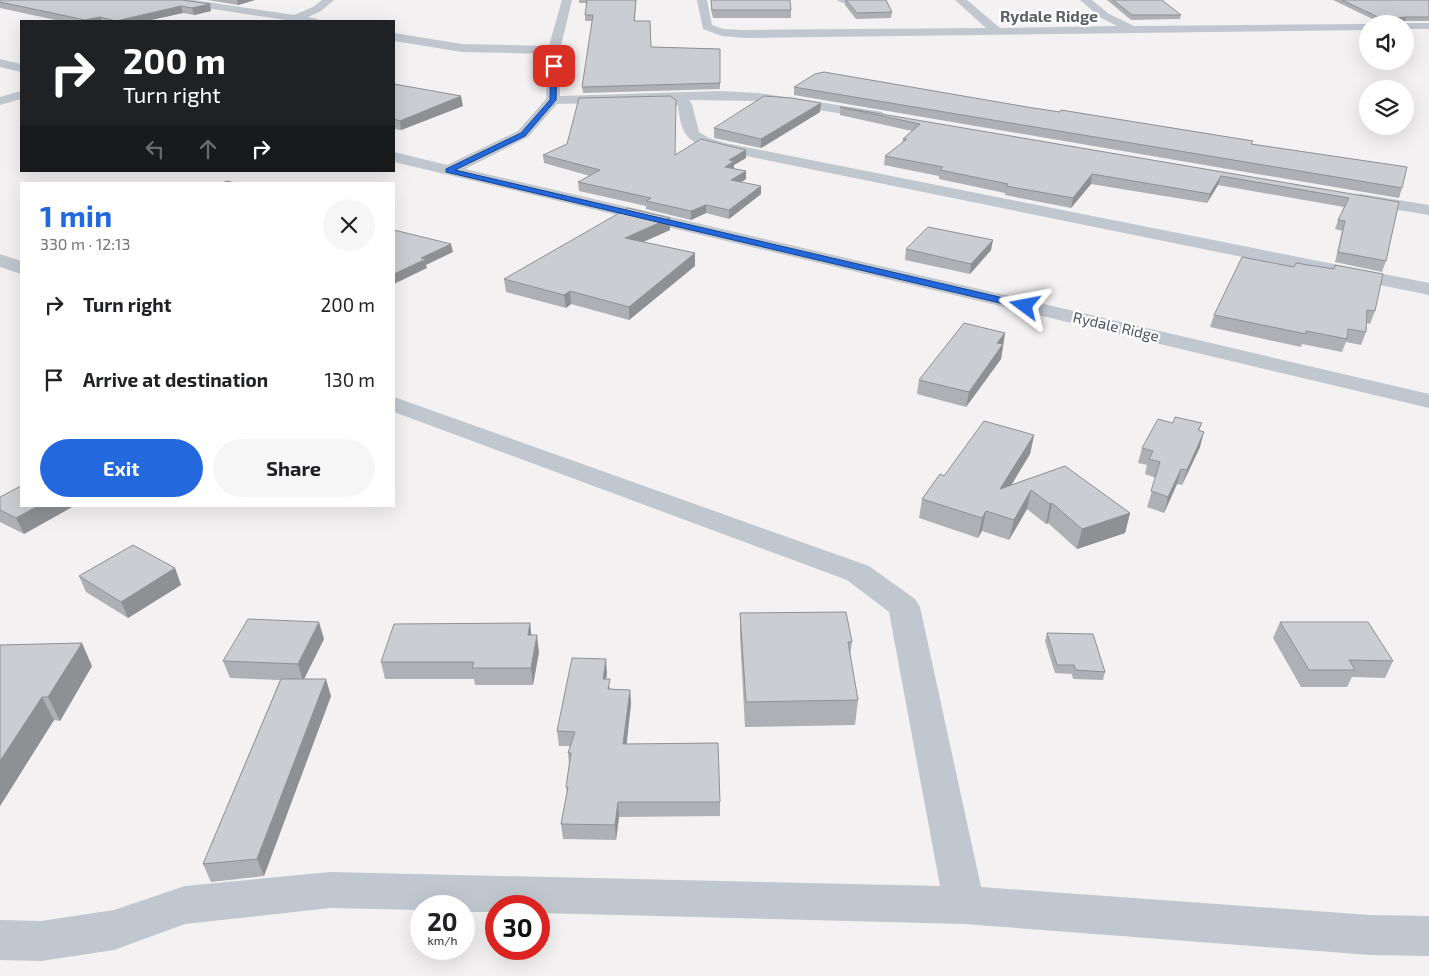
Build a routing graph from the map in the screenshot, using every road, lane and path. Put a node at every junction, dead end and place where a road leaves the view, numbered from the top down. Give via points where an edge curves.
1 (172, 0) edge
2 (329, 0) edge
3 (567, 0) edge
4 (702, 0) edge
5 (842, 0) edge
6 (870, 0) edge
7 (960, 0) edge
8 (1085, 0) edge
9 (296, 18) junction
10 (308, 20) edge
11 (1414, 26) edge
12 (1429, 26) edge
13 (1359, 27) edge
14 (1129, 28) junction
15 (996, 30) junction
16 (395, 37) edge
17 (554, 50) junction
18 (0, 63) edge
19 (20, 68) edge
20 (20, 95) edge
21 (676, 98) junction
22 (553, 100) junction
23 (0, 101) edge
24 (890, 118) edge
25 (395, 157) edge
26 (448, 170) junction
27 (1345, 196) edge
28 (1429, 210) edge
29 (0, 260) edge
30 (20, 268) edge
31 (1429, 289) edge
32 (1429, 401) edge
33 (395, 404) edge
34 (964, 905) junction
35 (1429, 936) edge
36 (0, 940) edge

1 - 9 street
2 - 9 street via 318,9
3 - 17 street
4 - 15 street via 707,27 722,32
5 - 6 street
7 - 15 street
8 - 14 street via 1105,16
9 - 10 street
11 - 12 street
13 - 14 street
14 - 15 street
16 - 17 street via 462,48
17 - 22 street
18 - 19 street
20 - 23 street
21 - 22 street
21 - 24 street via 758,97
21 - 31 street via 685,104 689,131 697,140 723,147
22 - 26 street via 523,134
25 - 26 street, Rydale Ridge
26 - 32 street, Rydale Ridge
27 - 28 street
29 - 30 street
33 - 34 street via 858,573 904,607
34 - 35 street via 1370,935
34 - 36 street via 330,890 185,905 114,930 41,941

